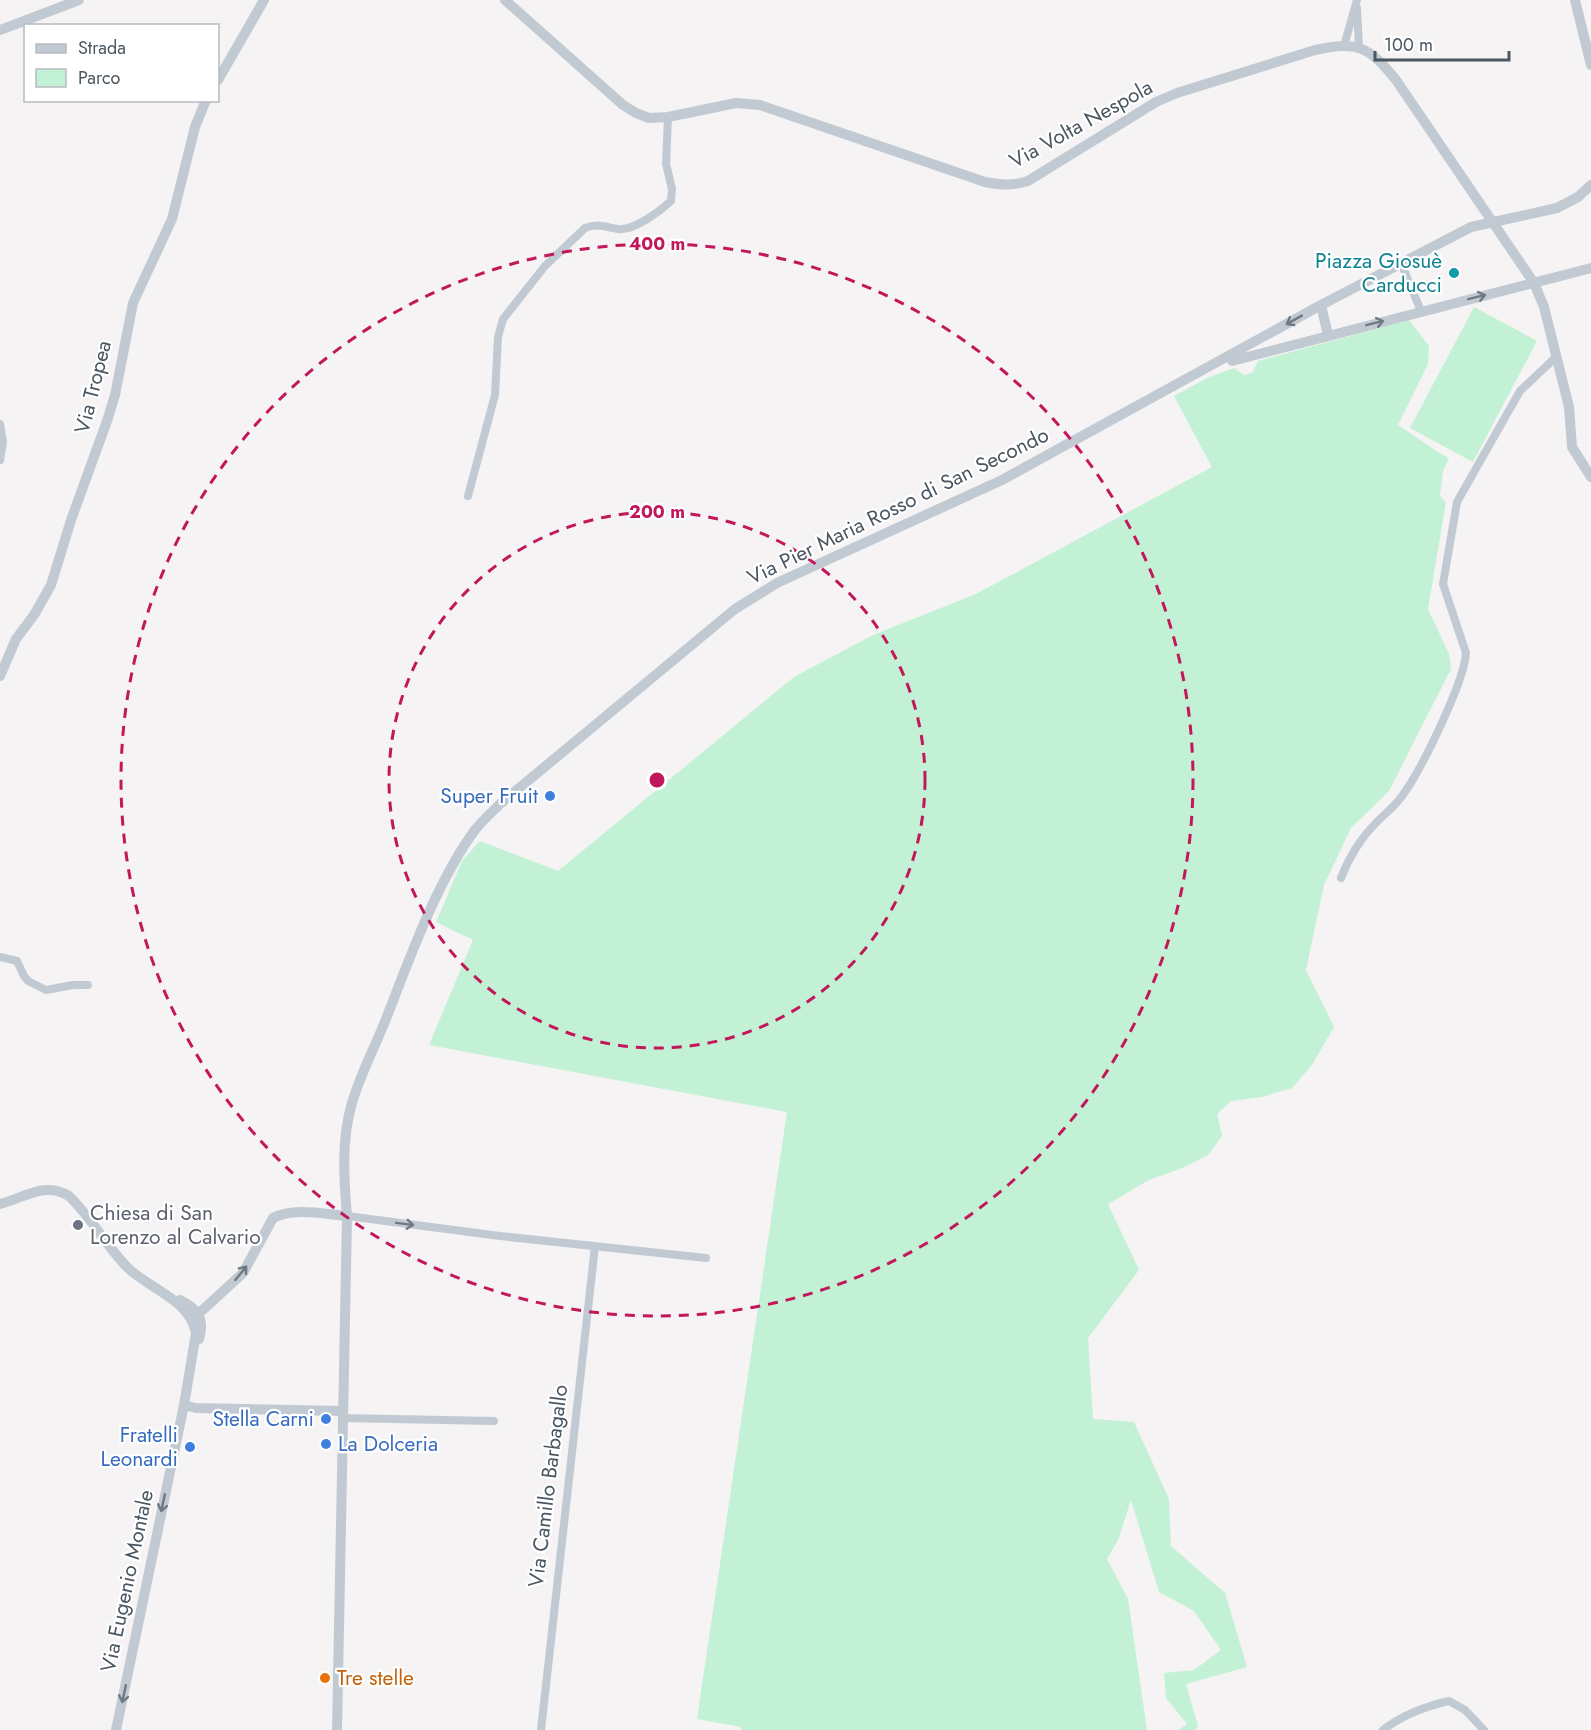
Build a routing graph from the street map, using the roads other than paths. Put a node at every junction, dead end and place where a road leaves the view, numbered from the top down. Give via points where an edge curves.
1 (79, 0) edge
2 (264, 0) edge
3 (505, 0) edge
4 (1357, 0) edge
5 (1575, 0) edge
6 (0, 30) edge
7 (1344, 46) junction
8 (1359, 47) junction
9 (1591, 65) edge
10 (219, 79) edge
11 (205, 102) edge
12 (668, 117) junction
13 (1591, 185) edge
14 (1492, 222) junction
15 (1401, 263) junction
16 (1591, 268) edge
17 (1534, 283) junction
18 (1321, 305) junction
19 (1421, 311) junction
20 (1328, 335) junction
21 (1556, 357) junction
22 (1184, 380) junction
23 (0, 424) edge
24 (0, 460) edge
25 (1591, 477) edge
26 (468, 496) dead end
27 (1, 670) edge
28 (1341, 878) dead end
29 (0, 957) edge
30 (87, 985) dead end
31 (0, 1204) edge
32 (347, 1216) junction
33 (595, 1246) junction
34 (706, 1258) dead end
35 (196, 1315) junction
36 (184, 1405) junction
37 (343, 1415) junction
38 (494, 1421) dead end
39 (116, 1730) edge
40 (337, 1730) edge
41 (541, 1730) edge
42 (1383, 1730) edge
43 (1484, 1730) edge

1 - 6 street
2 - 10 street
3 - 12 street, Via Volta Nespola via 623,105 649,118
4 - 7 street
4 - 8 street
5 - 9 street
7 - 8 street, Via Volta Nespola
7 - 12 street, Via Volta Nespola via 1315,50 1177,93 1015,185 985,182 760,105 736,103
8 - 14 street via 1377,58 1396,80
11 - 27 street, Via Tropea via 172,219 133,303 108,421 51,585
12 - 26 street via 666,164 671,201 628,229 594,225 585,228 545,266 503,319 498,337 495,395
13 - 14 street, Via Pier Maria Rosso di San Secondo via 1578,198 1557,208
14 - 15 street, Via Pier Maria Rosso di San Secondo via 1471,227
14 - 17 street
15 - 18 street, Via Pier Maria Rosso di San Secondo
15 - 19 street
16 - 17 street
19 -> 17 street
17 - 21 street via 1541,296
18 - 20 street
18 -> 22 street, Via Pier Maria Rosso di San Secondo
20 -> 19 street
20 - 22 street via 1242,357
21 - 25 street via 1569,407 1572,447
21 - 28 street via 1520,390 1457,502 1443,584 1466,653 1465,662 1417,774 1397,802 1373,825
22 - 32 street, Via Pier Maria Rosso di San Secondo via 1002,480 768,588 735,609 500,804 476,829 436,898 352,1103 344,1158
23 - 24 street
29 - 30 street via 17,961 28,981 46,990
31 - 35 street via 45,1189 61,1191 76,1203 129,1269 155,1288 192,1306
32 -> 33 street
35 -> 32 street via 243,1273 273,1218 317,1213
32 - 37 street, Via Pier Maria Rosso di San Secondo
33 - 34 street
33 - 41 street, Via Camillo Barbagallo
35 - 36 street, Via Eugenio Montale via 201,1332
36 - 37 street
36 -> 39 street, Via Eugenio Montale
37 - 38 street
37 - 40 street, Via Pier Maria Rosso di San Secondo
42 - 43 street via 1449,1701 1466,1710

